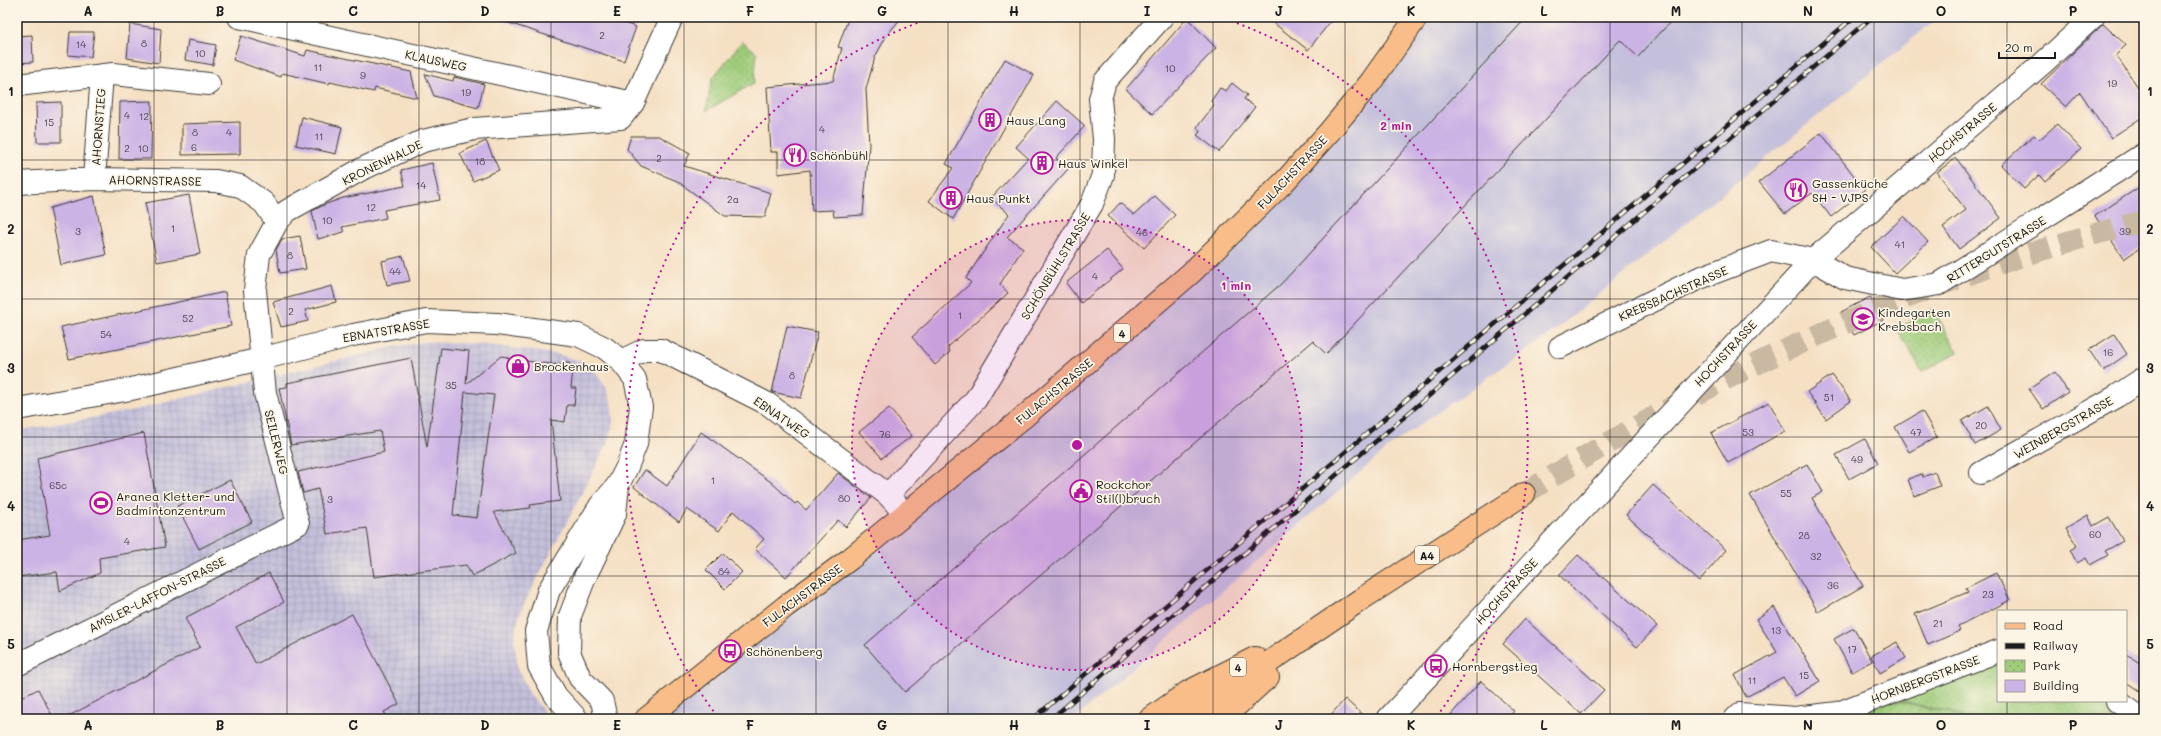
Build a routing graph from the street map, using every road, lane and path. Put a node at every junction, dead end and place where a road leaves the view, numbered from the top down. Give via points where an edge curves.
1 (239, 17) edge
2 (672, 17) edge
3 (1162, 17) edge
4 (1417, 17) edge
5 (2093, 17) edge
6 (102, 75) junction
7 (209, 84) dead end
8 (17, 85) edge
9 (633, 103) junction
10 (2144, 154) edge
11 (94, 179) junction
12 (17, 183) edge
13 (277, 222) junction
14 (1813, 260) junction
15 (1560, 347) dead end
16 (261, 359) junction
17 (622, 361) junction
18 (2144, 378) edge
19 (17, 410) edge
20 (1981, 473) dead end
21 (618, 485) junction
22 (1524, 494) tunnel mouth
23 (888, 495) junction
24 (905, 513) junction
25 (298, 524) joint
26 (1330, 621) junction
27 (1997, 651) edge
28 (17, 665) edge
29 (2118, 702) edge
30 (577, 719) edge
31 (606, 719) edge
32 (646, 719) edge
33 (1150, 719) edge
34 (1186, 719) edge
35 (1222, 719) edge
36 (1388, 719) edge
37 (1735, 719) edge
38 (2142, 719) edge

1 - 9 street, KLAUSWEG
2 - 9 street, KRONENHALDE
3 - 23 street, SCHÖNBÜHLSTRASSE via 1105,81 1100,99 1104,139 1103,175 1088,210 976,399
4 - 24 main road, FULACHSTRASSE / 4 via 1370,83 1330,131 1238,229 1130,326
5 - 14 street, HOCHSTRASSE via 2042,64
6 - 7 street
6 - 8 street
6 - 11 street, AHORNSTIEG
9 - 13 street, KRONENHALDE via 621,118 474,129 423,141 362,169 287,211
10 - 14 street, RITTERGUTSTRASSE via 1939,284 1902,290 1845,278
11 - 12 street, AHORNSTRASSE
11 - 13 street, AHORNSTRASSE via 216,181 240,186 264,203
13 - 16 street, KRONENHALDE via 259,255 255,290
14 - 15 street, KREBSBACHSTRASSE via 1771,251 1697,279
14 - 36 street, HOCHSTRASSE
16 - 17 street, EBNATSTRASSE via 352,335 426,321 497,324 578,334 605,348
16 - 19 street, EBNATSTRASSE via 131,389
16 - 25 street, SEILERWEG via 265,393
17 - 21 street, EBNATSTRASSE via 635,379 641,407 636,444
17 - 23 street, EBNATWEG via 644,350 661,350 768,404
18 - 20 street, WEINBERGSTRASSE
21 - 30 street, EBNATSTRASSE via 600,506 549,590 536,631 539,666 556,696
21 - 31 street, EBNATSTRASSE via 615,514 585,577 570,616 569,652 580,678 602,701
22 - 26 main road, A4
23 - 24 street, EBNATWEG
24 - 32 main road, FULACHSTRASSE / 4
25 - 28 street, AMSLER-LAFFON-STRASSE
26 - 33 main road, 4 via 1188,692
26 - 34 main road, A4
26 - 35 main road, 4
27 - 37 street, HORNBERGSTRASSE via 1838,713 1795,718 1740,714
29 - 38 street

